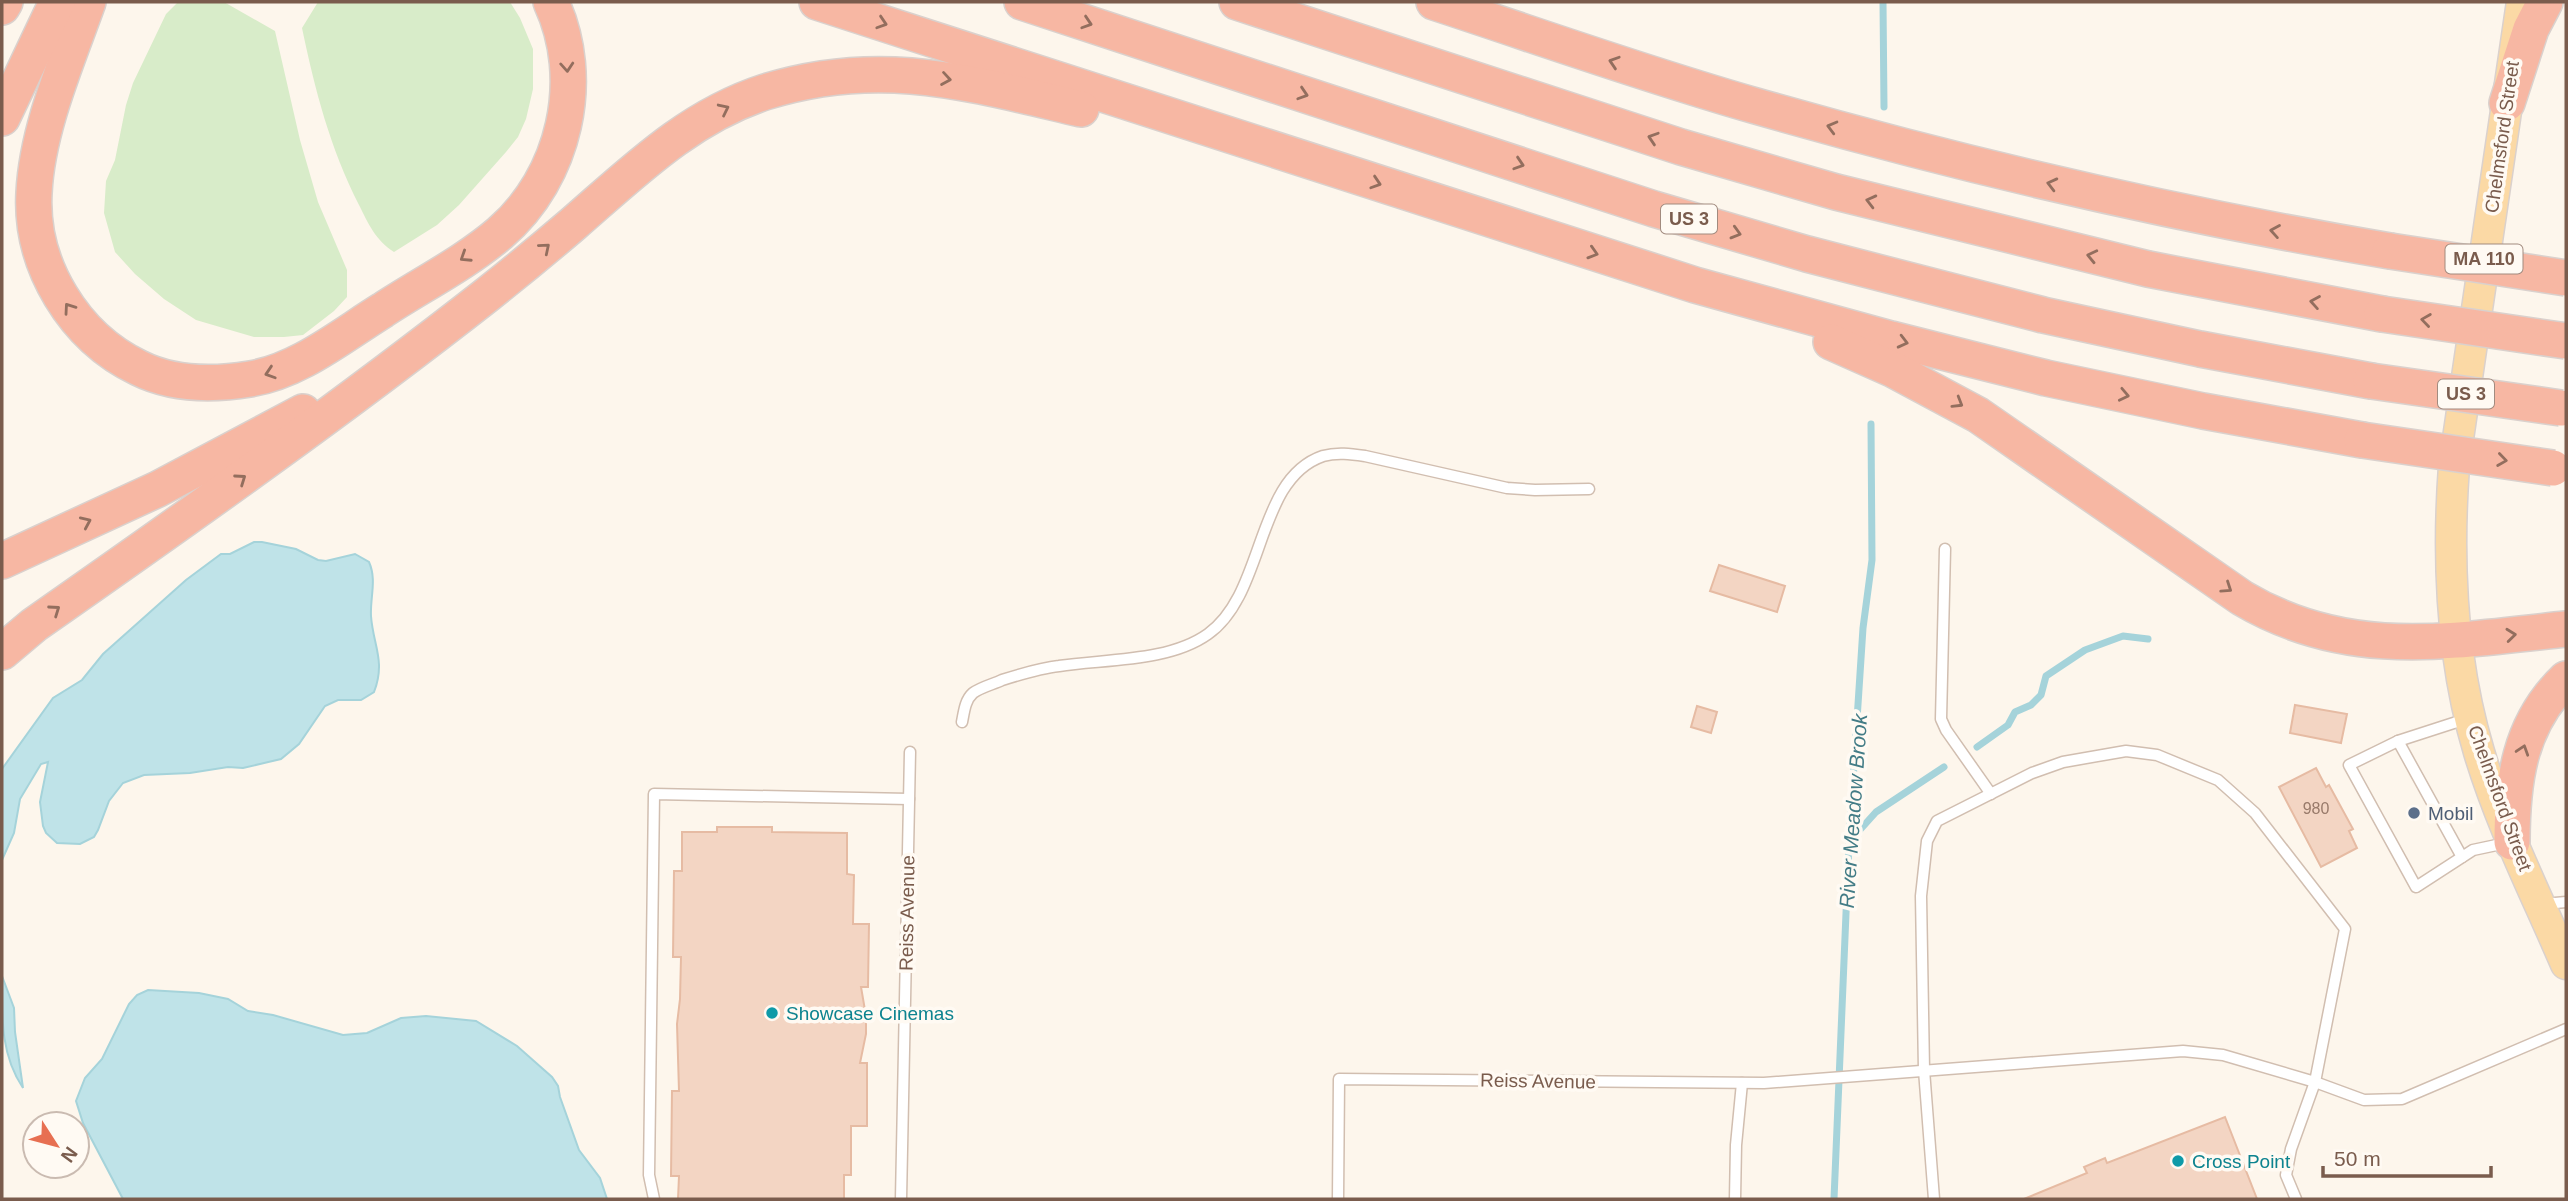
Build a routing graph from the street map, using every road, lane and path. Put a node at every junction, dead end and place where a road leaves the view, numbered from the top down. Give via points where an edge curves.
1 (5, 2) edge
2 (55, 2) edge
3 (89, 2) edge
4 (551, 2) edge
5 (817, 2) edge
6 (1022, 2) edge
7 (1237, 2) edge
8 (2522, 2) edge
9 (2545, 2) edge
10 (1438, 3) edge
11 (2, 8) edge
12 (2, 92) edge
13 (2507, 103) junction
14 (2, 118) edge
15 (1311, 162) junction
16 (2566, 278) edge
17 (1695, 285) junction
18 (453, 321) junction
19 (2566, 341) edge
20 (2563, 408) edge
21 (2559, 469) edge
22 (1589, 489) dead end
23 (1945, 549) dead end
24 (2, 561) edge
25 (2566, 629) edge
26 (2456, 640) junction
27 (2, 652) edge
28 (2566, 679) edge
29 (2470, 717) junction
30 (962, 722) dead end
31 (2398, 741) junction
32 (910, 752) dead end
33 (1991, 794) junction
34 (909, 799) junction
35 (2512, 842) junction
36 (2462, 857) junction
37 (2553, 903) edge
38 (2566, 964) edge
39 (2566, 1029) edge
40 (1923, 1070) junction
41 (2315, 1082) junction
42 (1741, 1083) junction
43 (654, 1199) edge
44 (901, 1199) edge
45 (1338, 1199) edge
46 (1735, 1199) edge
47 (1934, 1199) edge
48 (2296, 1199) edge

1 - 11 highway
2 - 12 highway
2 - 14 highway
4 -> 3 highway via 566,48 567,112 553,158 517,215 481,247 301,361 253,379 214,383 158,376 114,353 73,315 44,261 34,216 36,165
5 -> 15 highway
6 -> 20 highway, US 3, bridge via 1807,254 2043,315 2200,349 2371,381
19 -> 7 highway, bridge via 2382,314 2148,270 1836,192 1681,147
8 - 13 main road, Chelmsford Street / MA 110
9 - 13 highway via 2531,29
16 -> 10 highway, bridge via 2137,204 1910,148 1677,82
13 - 26 main road, Chelmsford Street / MA 110 via 2454,466 2450,552
15 -> 17 highway
18 -> 15 highway via 681,133 739,102 814,80 894,74 954,80
17 -> 21 highway, bridge via 2046,378 2362,440
17 -> 26 highway via 1865,356 1948,397 2264,611 2348,638
24 -> 18 highway via 146,495 281,424
27 -> 18 highway
22 - 30 lane via 1507,488 1365,456 1324,456 1305,465 1281,491 1243,590 1209,633 1187,645 1150,655 1019,674 973,694
23 - 33 lane via 1941,719
26 -> 25 highway
26 - 29 main road, Chelmsford Street / MA 110
35 -> 28 highway via 2514,786 2523,750 2535,719
29 - 31 lane
29 - 35 main road, Chelmsford Street / MA 110
31 - 36 lane
31 - 36 lane via 2349,765 2416,887
32 - 34 lane, Reiss Avenue
33 - 40 lane via 1937,821 1927,841 1922,896
33 - 41 lane via 2046,768 2126,751 2172,760 2218,780 2255,813 2345,929
34 - 43 lane via 654,794 649,1175
34 - 44 lane, Reiss Avenue
35 - 36 lane via 2473,850
35 - 37 main road, Chelmsford Street / MA 110
37 - 38 main road, Chelmsford Street / MA 110
39 - 41 lane via 2402,1099 2364,1100
40 - 41 lane via 2183,1051 2223,1055
40 - 42 lane
40 - 47 lane
41 - 48 lane via 2286,1175
42 - 45 lane, Reiss Avenue via 1339,1079
42 - 46 lane

